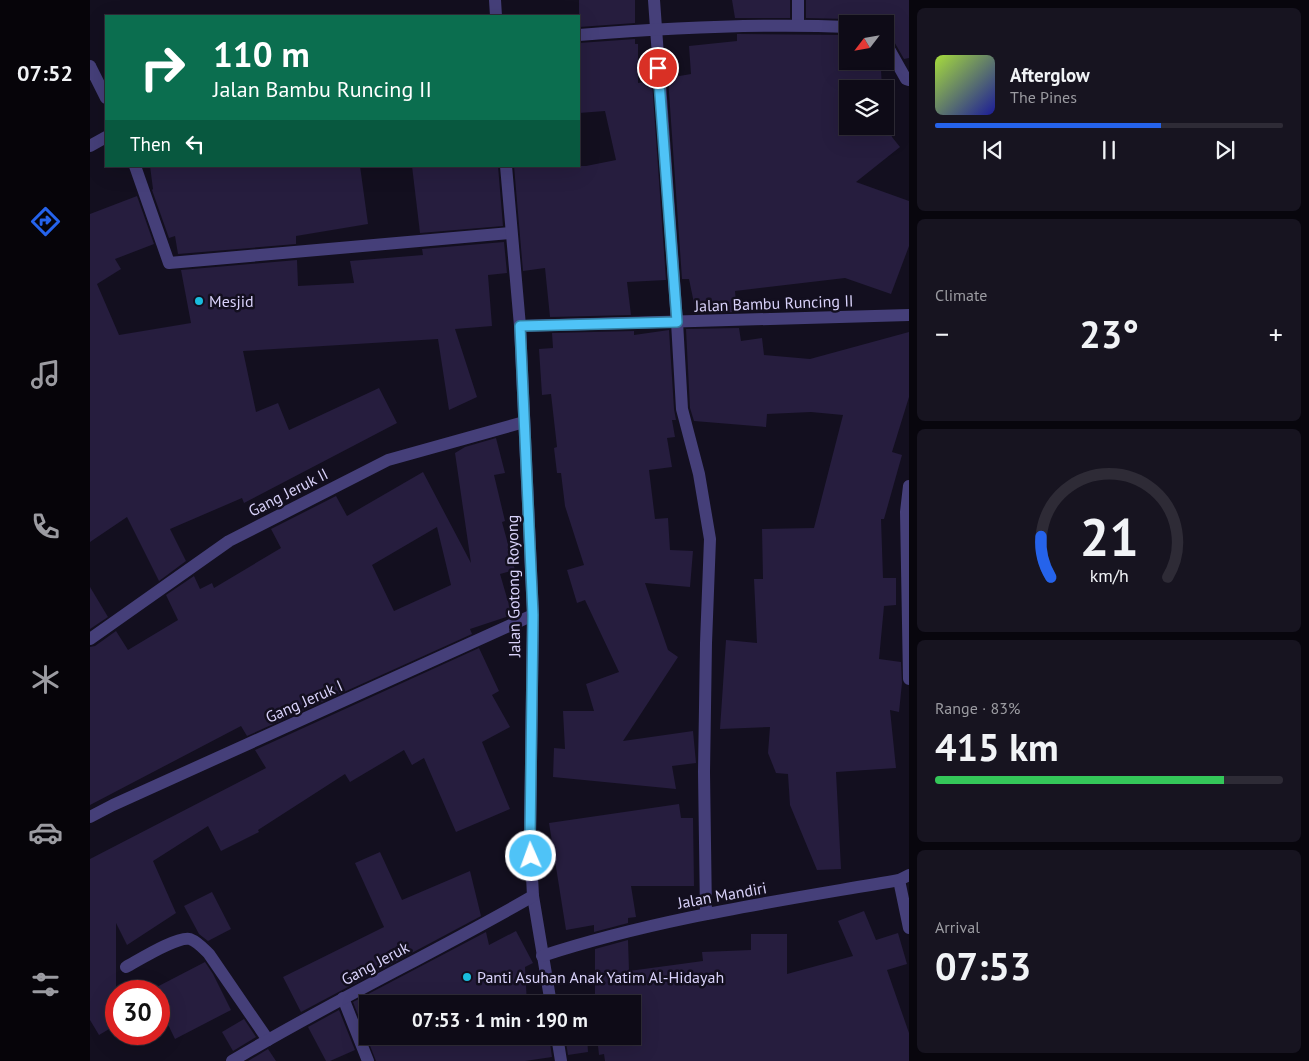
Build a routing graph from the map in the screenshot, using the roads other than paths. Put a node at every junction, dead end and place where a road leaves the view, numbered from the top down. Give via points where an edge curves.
1 (495, 0) edge
2 (654, 0) edge
3 (798, 0) edge
4 (496, 15) edge
5 (798, 25) junction
6 (839, 27) edge
7 (656, 29) junction
8 (580, 36) edge
9 (894, 58) edge
10 (90, 66) edge
11 (909, 80) edge
12 (105, 96) edge
13 (105, 138) edge
14 (90, 146) edge
15 (135, 167) edge
16 (506, 167) edge
17 (511, 233) junction
18 (909, 315) edge
19 (677, 322) junction
20 (520, 326) junction
21 (524, 422) junction
22 (909, 486) edge
23 (907, 512) edge
24 (533, 615) junction
25 (90, 639) edge
26 (908, 662) edge
27 (909, 679) edge
28 (90, 817) edge
29 (904, 878) edge
30 (533, 896) junction
31 (706, 914) junction
32 (909, 928) edge
33 (542, 956) junction
34 (126, 967) dead end
35 (549, 995) edge
36 (343, 998) junction
37 (268, 1040) junction
38 (558, 1045) edge
39 (232, 1061) edge
40 (368, 1061) edge
41 (561, 1061) edge

1 - 4 street
2 - 7 street
3 - 5 street
5 - 6 street
5 - 7 street
7 - 8 street
7 - 19 street
9 - 11 street
10 - 12 street
13 - 14 street
15 - 17 street via 169,263
16 - 17 street, Jalan Gotong Royong
17 - 20 street, Jalan Gotong Royong
18 - 19 street, Jalan Bambu Runcing II
19 - 20 street, Jalan Bambu Runcing II
19 - 31 street via 682,408 699,474 710,539 704,772
20 - 21 street, Jalan Gotong Royong
21 - 24 street, Jalan Gotong Royong
21 - 25 street, Gang Jeruk II via 388,460 229,541
22 - 23 street
23 - 26 street
24 - 28 street, Gang Jeruk I
24 - 30 street, Jalan Gotong Royong via 530,837
26 - 27 street
29 - 31 street, Jalan Mandiri
29 - 32 street
30 - 33 street, Jalan Gotong Royong
30 - 36 street, Gang Jeruk
31 - 33 street, Jalan Mandiri
33 - 35 street, Jalan Gotong Royong
34 - 37 street via 179,939 194,941 209,954
36 - 37 street, Gang Jeruk
36 - 40 street
37 - 39 street, Gang Jeruk
38 - 41 street

